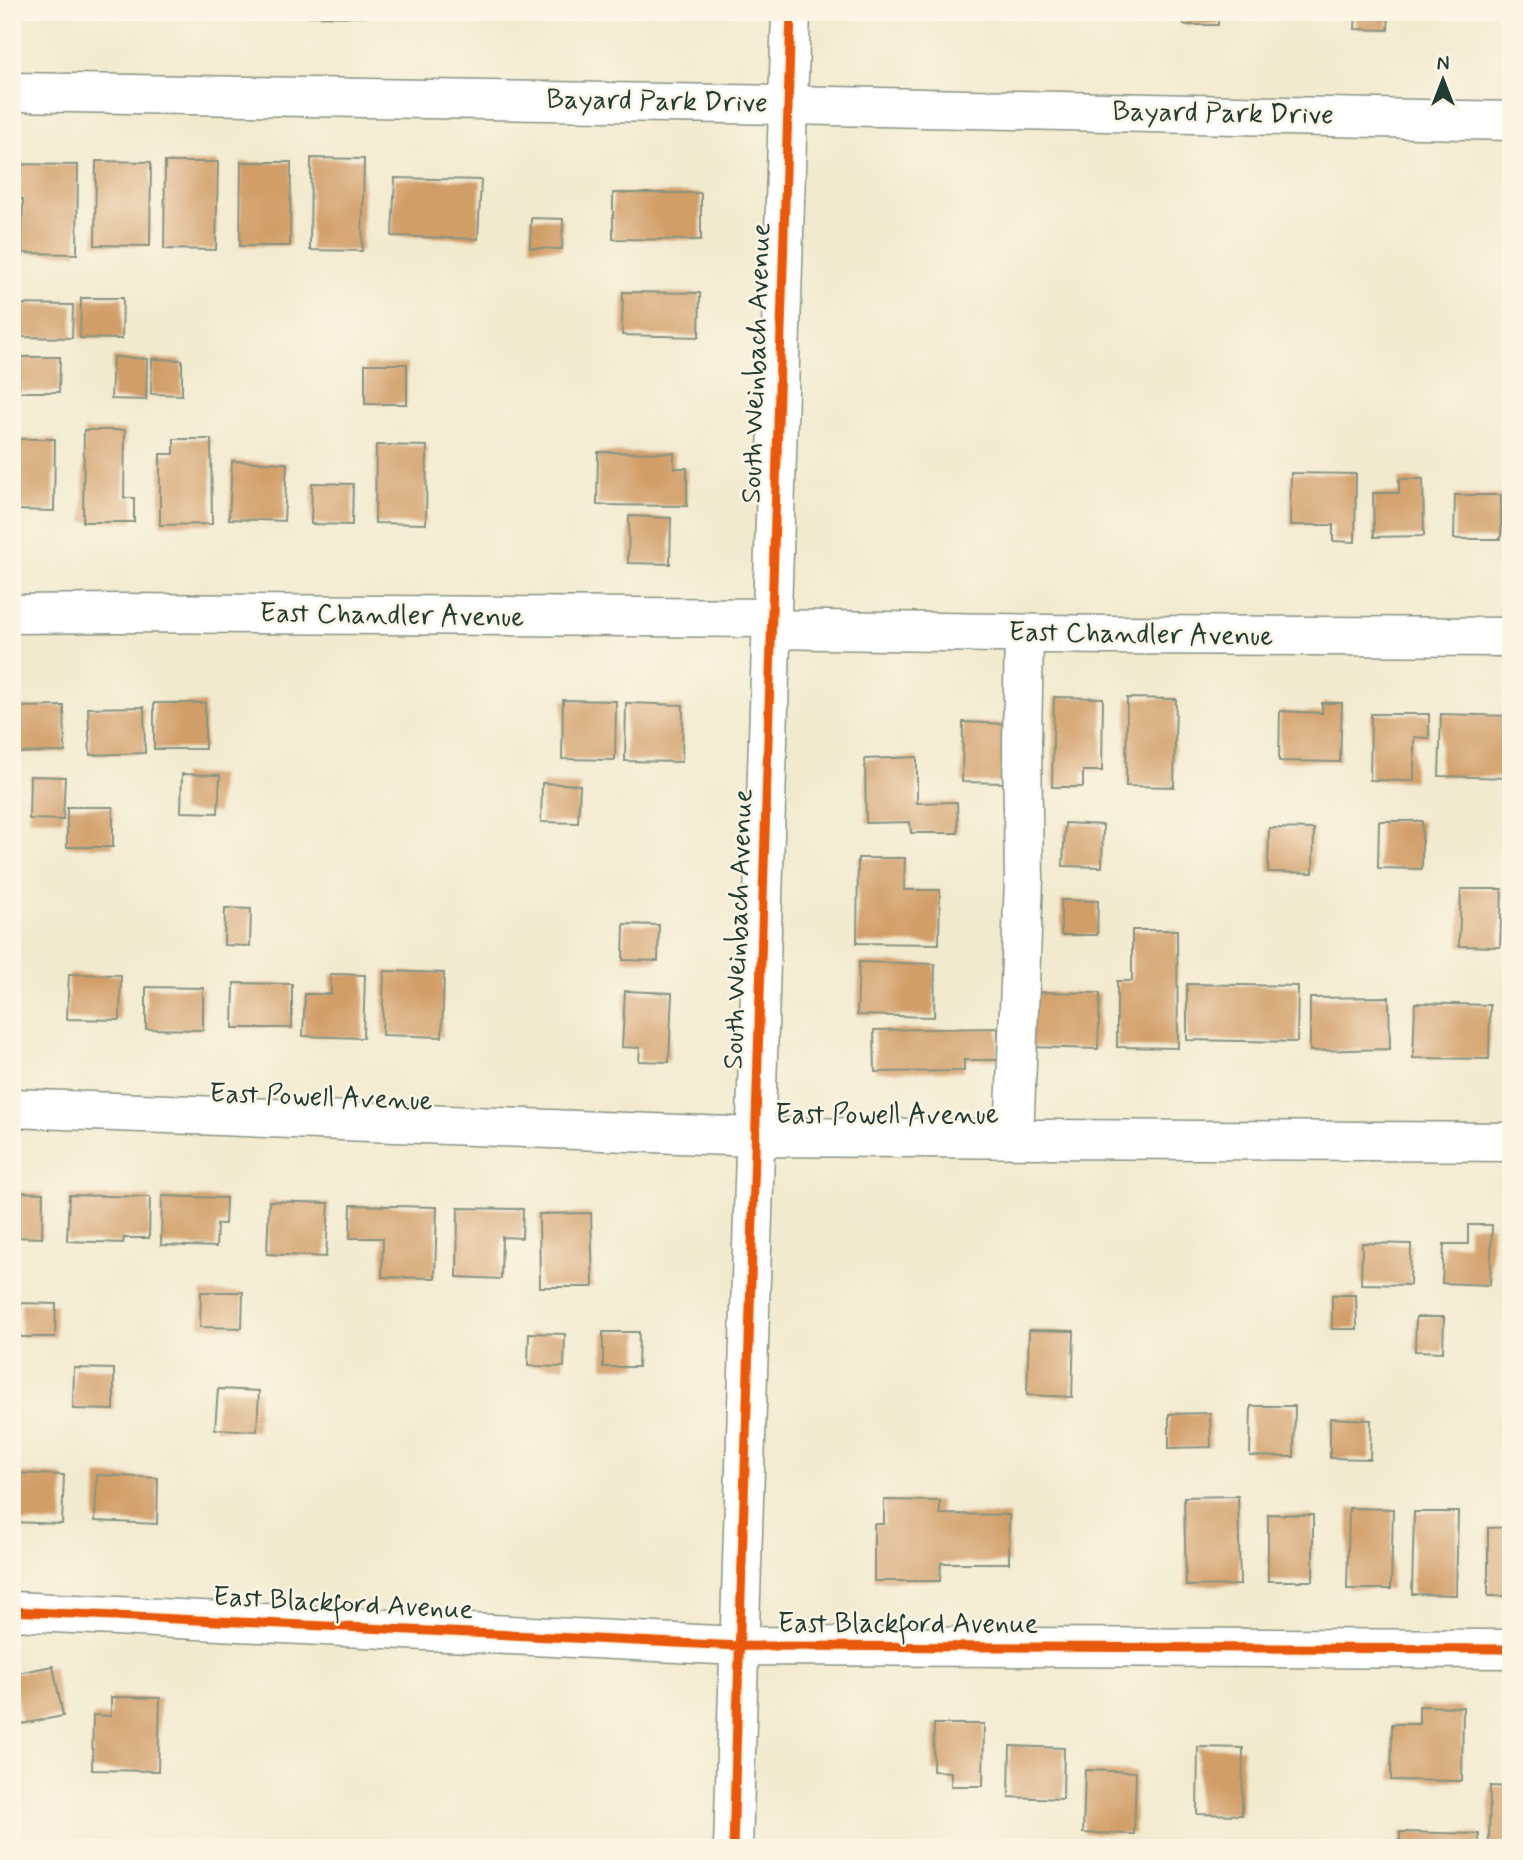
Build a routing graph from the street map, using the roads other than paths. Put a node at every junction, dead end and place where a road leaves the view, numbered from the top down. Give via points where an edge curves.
1 (791, 12) edge
2 (12, 92) edge
3 (788, 105) junction
4 (1511, 121) edge
5 (12, 614) edge
6 (771, 624) junction
7 (1024, 634) junction
8 (1511, 637) edge
9 (12, 1108) edge
10 (755, 1137) junction
11 (1014, 1139) junction
12 (1511, 1142) edge
13 (12, 1611) edge
14 (739, 1646) junction
15 (1511, 1649) edge
16 (733, 1848) edge

1 - 3 street, South Weinbach Avenue
2 - 3 street, Bayard Park Drive
3 - 4 street, Bayard Park Drive
3 - 6 street, South Weinbach Avenue
5 - 6 street, East Chandler Avenue
6 - 7 street, East Chandler Avenue
6 - 10 street, South Weinbach Avenue
7 - 8 street, East Chandler Avenue
7 - 11 street via 1024,879
9 - 10 street, East Powell Avenue
10 - 11 street, East Powell Avenue
10 - 14 street, South Weinbach Avenue
11 - 12 street, East Powell Avenue
13 - 14 street, East Blackford Avenue
14 - 15 street, East Blackford Avenue
14 - 16 street, South Weinbach Avenue

